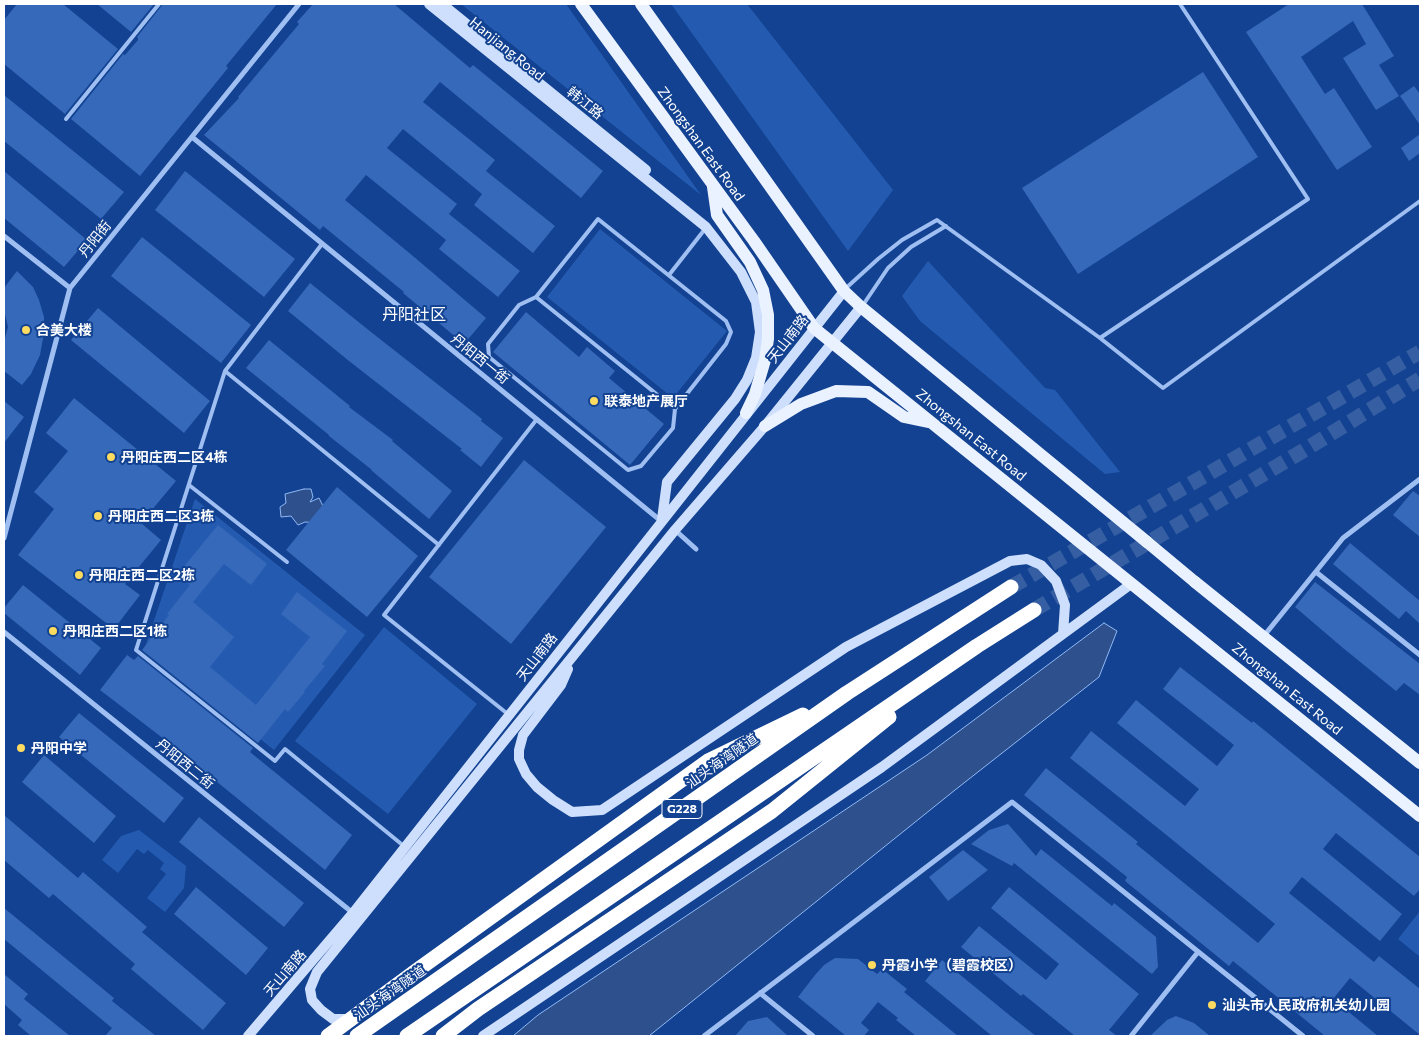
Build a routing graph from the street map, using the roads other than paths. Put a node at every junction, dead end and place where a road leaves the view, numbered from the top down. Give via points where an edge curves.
1 (159, 4) edge
2 (299, 4) edge
3 (429, 4) edge
4 (442, 4) edge
5 (581, 4) edge
6 (641, 4) edge
7 (1180, 4) edge
8 (66, 119) dead end
9 (192, 137) junction
10 (712, 185) junction
11 (1420, 201) edge
12 (946, 226) junction
13 (706, 228) junction
14 (4, 236) edge
15 (322, 244) junction
16 (669, 275) junction
17 (70, 288) junction
18 (844, 291) junction
19 (536, 297) junction
20 (861, 307) junction
21 (814, 328) junction
22 (1100, 338) junction
23 (832, 343) junction
24 (225, 371) junction
25 (675, 409) junction
26 (746, 413) junction
27 (537, 420) junction
28 (931, 423) junction
29 (765, 426) junction
30 (1420, 479) edge
31 (189, 485) junction
32 (661, 521) junction
33 (675, 530) junction
34 (4, 538) edge
35 (439, 544) junction
36 (696, 549) dead end
37 (287, 562) dead end
38 (1316, 572) junction
39 (1132, 584) junction
40 (1011, 587) tunnel mouth
41 (1034, 610) tunnel mouth
42 (4, 632) edge
43 (1064, 634) junction
44 (1263, 638) junction
45 (977, 646) junction
46 (576, 653) junction
47 (1420, 655) edge
48 (847, 693) junction
49 (508, 716) junction
50 (1420, 763) edge
51 (1420, 816) edge
52 (405, 847) junction
53 (353, 913) junction
54 (1198, 952) junction
55 (760, 993) junction
56 (350, 1019) junction
57 (489, 1035) edge
58 (248, 1036) edge
59 (328, 1036) edge
60 (357, 1036) edge
61 (408, 1036) edge
62 (443, 1036) edge
63 (704, 1036) edge
64 (813, 1036) edge
65 (1130, 1036) edge
66 (1303, 1036) edge

1 - 8 lane
2 - 9 street, 丹阳街
3 - 13 main road, Hanjiang Road
4 - 13 main road, 韩江路 via 690,206
5 - 10 main road, Zhongshan East Road
6 - 18 main road, Zhongshan East Road
7 - 22 lane via 1308,199
9 - 15 street, 丹阳西一街
9 - 17 street, 丹阳街
10 - 21 main road, Zhongshan East Road
10 - 26 main road via 717,215 750,262 763,290 768,315 765,360
11 - 22 lane via 1163,388
12 - 18 lane via 937,220 902,240
12 - 20 lane via 911,247 888,268
12 - 22 lane
13 - 16 lane
13 - 32 main road via 741,272 756,302 760,332 756,358 747,380 667,482
14 - 17 street
15 - 24 lane
15 - 27 street, 丹阳西一街
16 - 19 lane via 598,219
16 - 25 lane via 726,322 731,332 726,344
17 - 34 street, 丹阳街
18 - 20 main road, Zhongshan East Road
18 - 21 main road, 天山南路
19 - 25 lane
19 - 25 lane via 519,305 488,344 489,357 628,470 641,466 673,428
20 - 23 main road, 天山南路
20 - 44 main road, Zhongshan East Road, bridge
21 - 23 main road, Zhongshan East Road
21 - 26 main road, 天山南路
23 - 28 main road, Zhongshan East Road
23 - 29 main road, 天山南路
24 - 31 lane
24 - 35 lane
26 - 32 main road, 天山南路
27 - 32 street, 丹阳西一街
27 - 35 lane
28 - 29 main road via 904,417 868,392 836,391 801,404
28 - 39 main road, Zhongshan East Road
29 - 33 main road, 天山南路
30 - 38 street via 1343,538
31 - 37 lane
31 - 52 lane via 136,650 275,761 285,749
32 - 49 main road, 天山南路
33 - 36 street
33 - 46 main road, 天山南路
35 - 49 lane via 384,614
38 - 44 street
38 - 47 street
39 - 43 main road
39 - 51 main road, Zhongshan East Road
40 - 48 highway, 汕头海湾隧道 / G228
41 - 45 highway, G228
42 - 53 street, 丹阳西二街
43 - 46 main road via 1065,605 1056,581 1041,565 1027,559 1010,561 846,647 602,810 572,812 537,787 526,774 518,750 523,735 560,685
43 - 57 main road via 882,767
44 - 50 main road, Zhongshan East Road
45 - 61 highway, G228
45 - 62 highway via 772,811
46 - 56 main road, 天山南路 via 317,972 310,989 312,1000 333,1019
48 - 56 highway via 708,761
48 - 60 highway, 汕头海湾隧道 / G228
49 - 52 main road, 天山南路
52 - 53 main road, 天山南路
53 - 58 main road, 天山南路
54 - 55 street via 1012,802
54 - 65 street
54 - 66 street
55 - 63 street
55 - 64 street
56 - 59 highway

